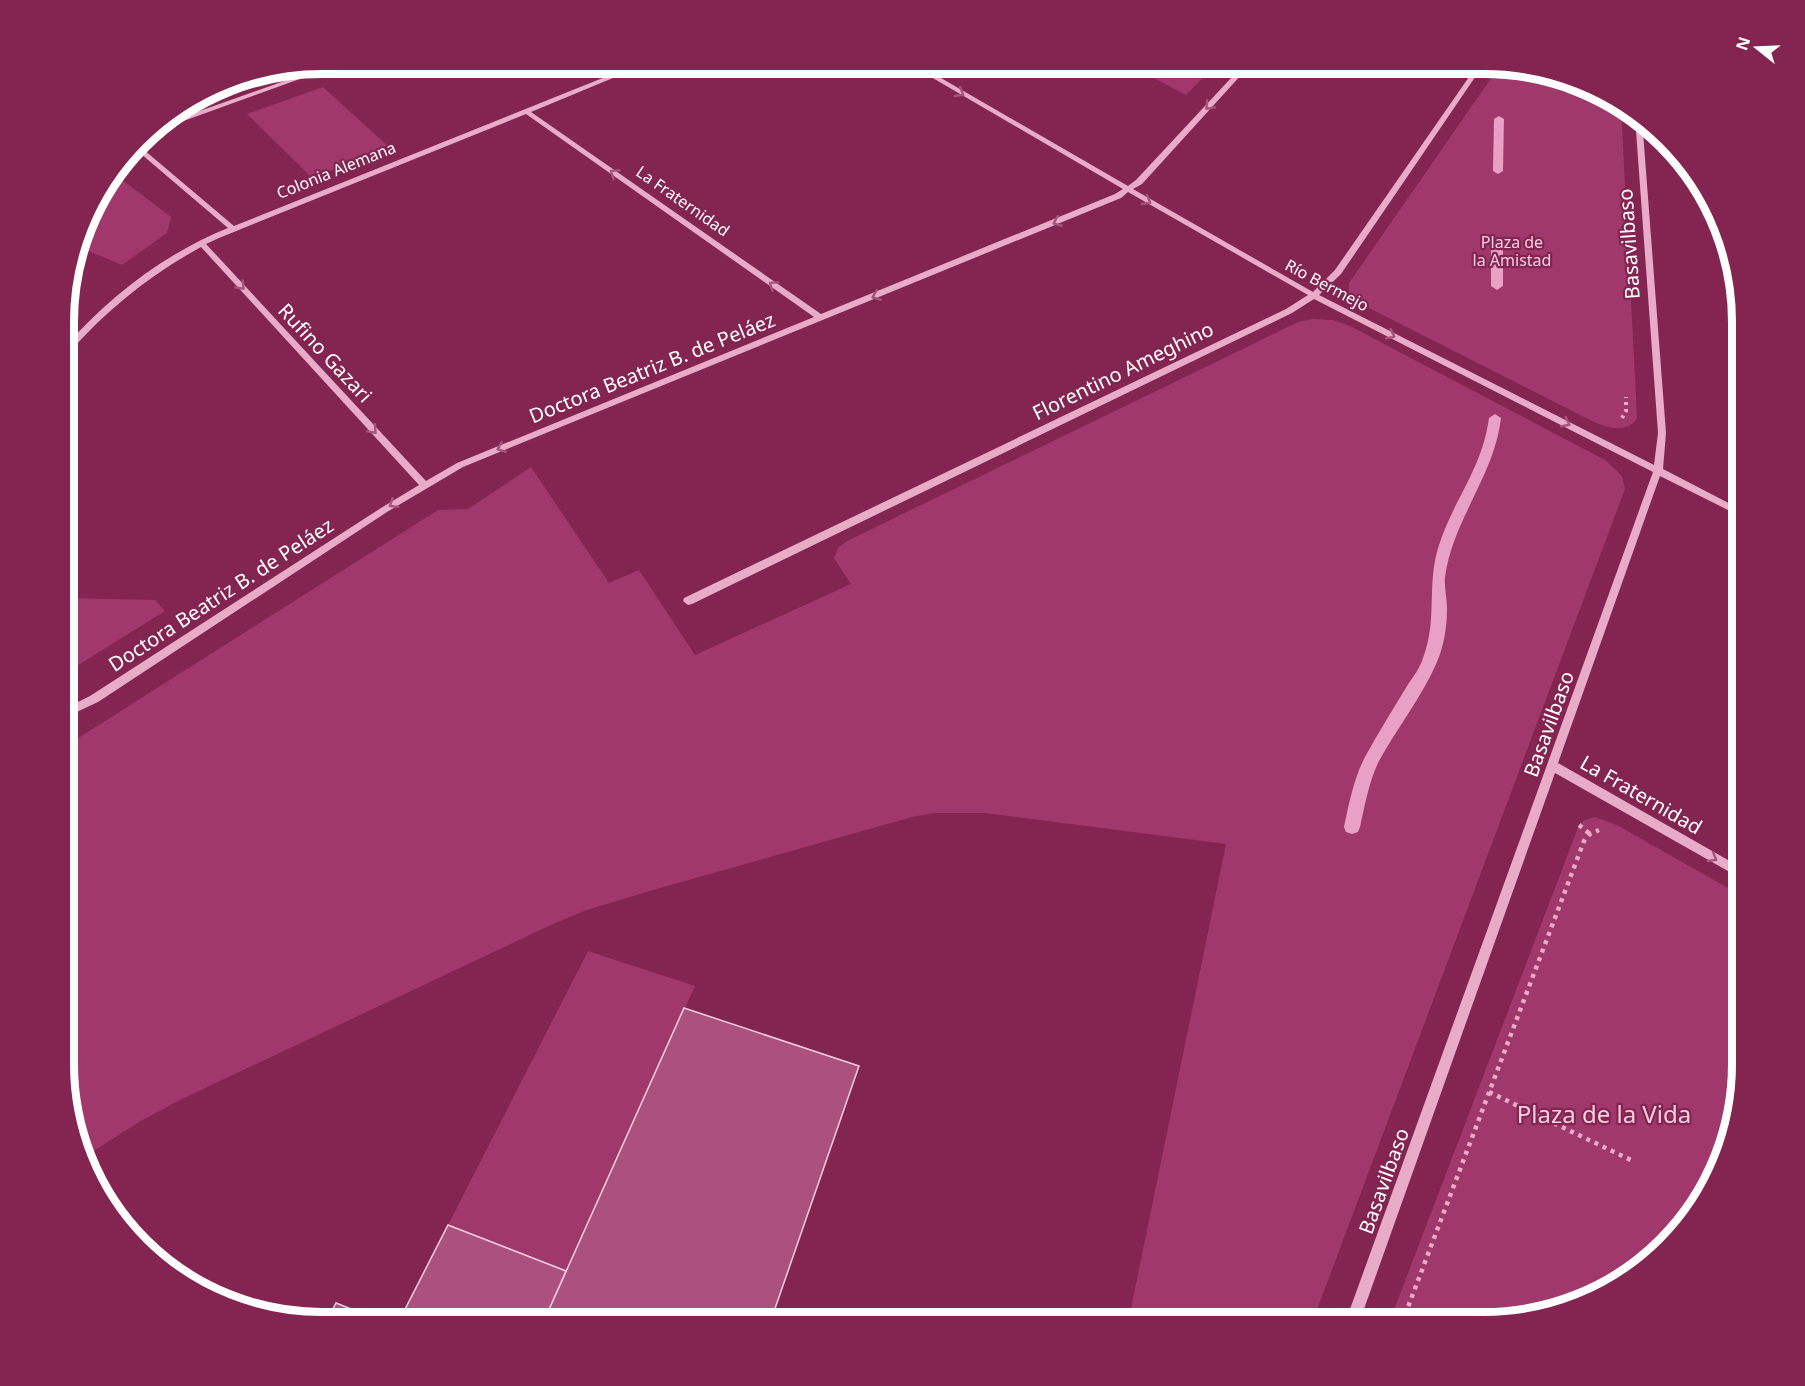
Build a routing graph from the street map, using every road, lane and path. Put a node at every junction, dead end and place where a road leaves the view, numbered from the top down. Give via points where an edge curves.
1 (310, 74) edge
2 (618, 74) edge
3 (928, 74) edge
4 (1239, 74) edge
5 (1474, 74) edge
6 (1507, 75) edge
7 (1502, 76) dead end
8 (526, 111) junction
9 (172, 124) edge
10 (1639, 128) edge
11 (142, 151) edge
12 (1128, 190) junction
13 (232, 228) junction
14 (201, 243) junction
15 (1313, 296) junction
16 (821, 318) junction
17 (74, 342) edge
18 (1626, 387) dead end
19 (1618, 420) dead end
20 (1658, 470) junction
21 (424, 485) junction
22 (1732, 509) edge
23 (688, 601) dead end
24 (74, 709) edge
25 (1553, 766) junction
26 (1579, 825) dead end
27 (1608, 831) dead end
28 (1590, 834) junction
29 (1732, 868) edge
30 (1489, 1092) junction
31 (1635, 1162) dead end
32 (1356, 1312) edge
33 (1406, 1312) edge

1 - 9 street
2 - 8 street, Colonia Alemana
3 -> 12 street, Río Bermejo
4 -> 12 street, Doctora Beatriz B. de Peláez
5 - 15 street, Florentino Ameghino via 1338,272
6 - 7 path
8 - 13 street, Colonia Alemana
16 -> 8 street, La Fraternidad
10 - 20 street, Basavilbaso via 1662,433
11 - 13 street
12 -> 15 street, Río Bermejo
12 -> 16 street, Doctora Beatriz B. de Peláez
13 - 14 street, Colonia Alemana
14 - 17 street, Colonia Alemana via 124,293
14 -> 21 street, Rufino Gazari
15 -> 20 street, Río Bermejo
15 - 23 street, Florentino Ameghino via 1279,316
16 -> 21 street, Doctora Beatriz B. de Peláez via 481,456
18 - 19 path via 1626,411
20 - 22 street, Río Bermejo
20 - 25 street, Basavilbaso
21 -> 24 street, Doctora Beatriz B. de Peláez
25 -> 29 street, La Fraternidad
25 - 32 street, Basavilbaso
26 - 28 path
27 - 28 path
28 - 30 path
30 - 31 path
30 - 33 path

